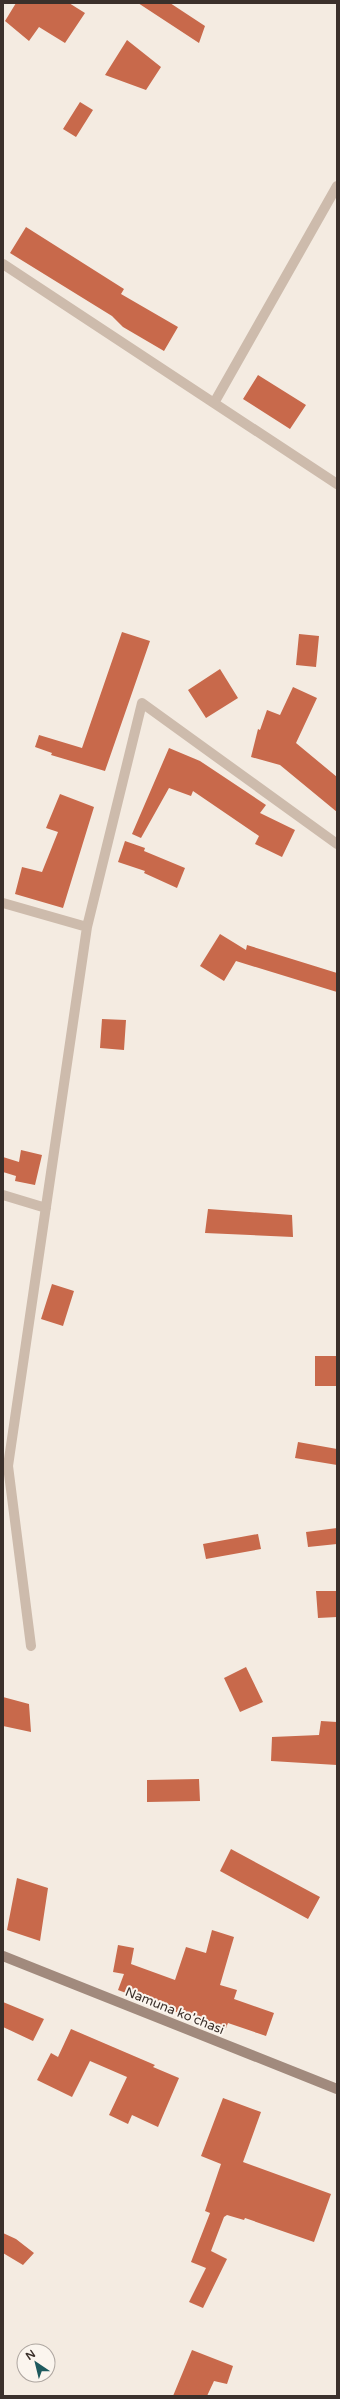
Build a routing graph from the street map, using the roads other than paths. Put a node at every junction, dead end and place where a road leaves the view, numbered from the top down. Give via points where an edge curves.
1 (337, 186) edge
2 (3, 264) edge
3 (214, 403) junction
4 (337, 484) edge
5 (337, 844) edge
6 (3, 903) edge
7 (87, 927) junction
8 (3, 1195) edge
9 (46, 1208) junction
10 (6, 1465) edge
11 (31, 1646) dead end
12 (3, 1956) edge
13 (337, 2089) edge

1 - 3 street
2 - 3 street
3 - 4 street
5 - 7 street via 142,703
6 - 7 street
7 - 9 street
8 - 9 street
9 - 10 street
10 - 11 street
12 - 13 main road, Namuna ko'chasi

